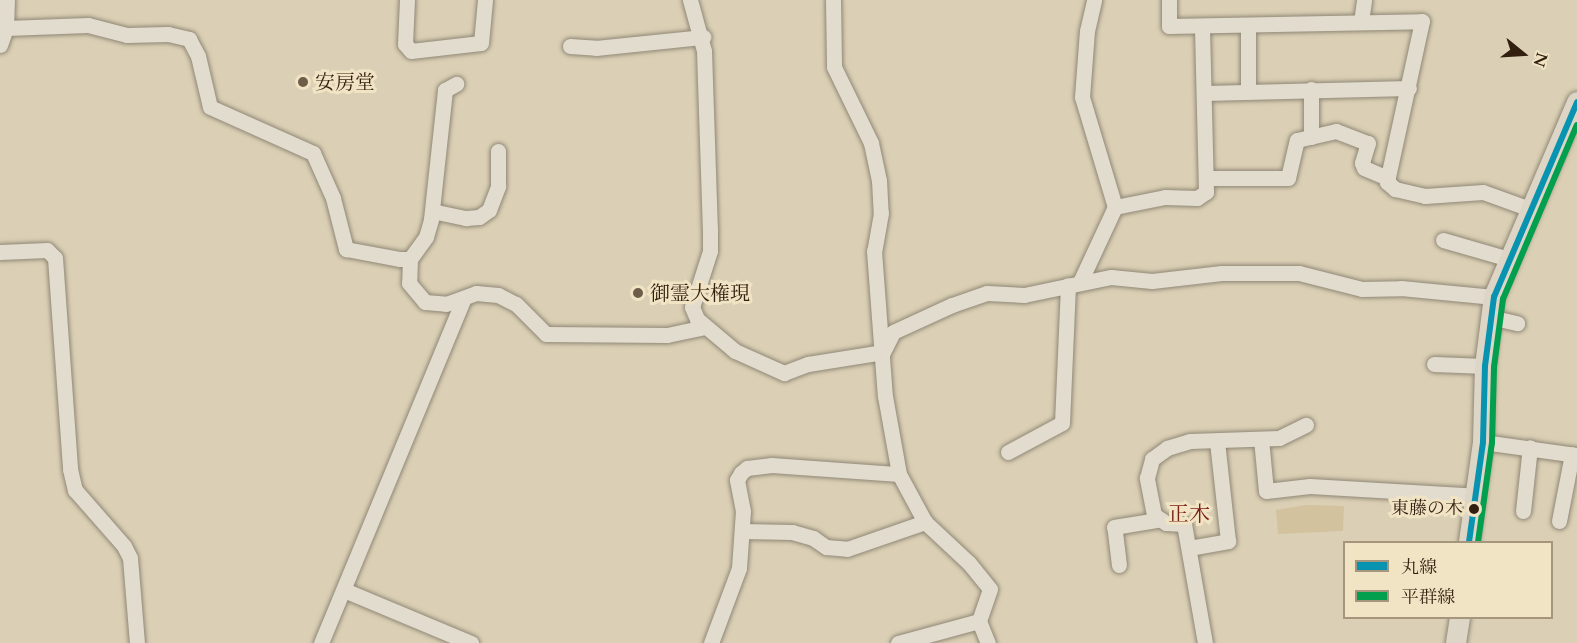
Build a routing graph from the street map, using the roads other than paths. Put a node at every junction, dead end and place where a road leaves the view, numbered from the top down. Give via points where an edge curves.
1 (7, 0) edge
2 (408, 0) edge
3 (485, 0) edge
4 (690, 0) edge
5 (833, 0) edge
6 (1094, 0) edge
7 (1169, 0) edge
8 (1364, 0) edge
9 (1361, 22) junction
10 (1202, 26) junction
11 (1248, 26) junction
12 (6, 28) junction
13 (703, 37) junction
14 (0, 45) edge
15 (570, 46) dead end
16 (456, 84) dead end
17 (1409, 88) junction
18 (1311, 89) junction
19 (1248, 91) junction
20 (1205, 93) junction
21 (1577, 102) edge
22 (1572, 127) edge
23 (1311, 137) junction
24 (498, 151) dead end
25 (1208, 178) junction
26 (1388, 178) junction
27 (1114, 207) junction
28 (1530, 209) junction
29 (432, 212) junction
30 (1443, 240) dead end
31 (0, 252) edge
32 (410, 259) junction
33 (1509, 259) junction
34 (1074, 283) junction
35 (1494, 297) junction
36 (463, 301) junction
37 (1490, 317) junction
38 (1516, 323) dead end
39 (704, 327) junction
40 (883, 352) junction
41 (1434, 364) dead end
42 (1485, 366) junction
43 (1306, 425) dead end
44 (1261, 439) junction
45 (1217, 441) junction
46 (1483, 442) junction
47 (1530, 447) junction
48 (1008, 452) dead end
49 (1574, 454) edge
50 (898, 474) junction
51 (1476, 496) junction
52 (1523, 511) dead end
53 (1157, 520) junction
54 (1559, 521) dead end
55 (924, 522) junction
56 (742, 531) junction
57 (1470, 541) edge
58 (1189, 548) junction
59 (1119, 565) dead end
60 (344, 590) junction
61 (1460, 619) edge
62 (979, 621) junction
63 (136, 643) edge
64 (321, 643) edge
65 (471, 643) edge
66 (711, 643) edge
67 (898, 643) edge
68 (988, 643) edge
69 (1205, 643) edge
70 (1456, 643) edge

1 - 12 street
2 - 3 street via 405,44 411,51 481,43
4 - 13 street
5 - 40 street via 834,68 871,143 879,180 881,213 874,251
6 - 27 street via 1086,31 1082,97
7 - 10 street via 1169,26
8 - 9 street
9 - 11 street
9 - 17 street via 1422,21
10 - 11 street
10 - 20 street
11 - 19 street
12 - 14 street
12 - 32 street via 88,26 127,35 168,34 189,39 198,56 210,107 313,153 333,198 346,249
13 - 15 street via 596,48
13 - 39 street via 710,251 692,307
16 - 29 street via 445,90
17 - 18 street
17 - 26 street
18 - 19 street
18 - 23 street
19 - 20 street
20 - 25 street
21 - 22 main road
22 - 28 main road
23 - 25 street via 1297,140 1288,178
23 - 26 street via 1336,131 1368,143 1364,168
24 - 29 street via 498,186 489,210 479,217 466,218
25 - 27 street via 1203,197 1165,197
26 - 28 street via 1395,189 1425,196 1483,192
27 - 34 street
28 - 33 main road
29 - 32 street via 426,237
30 - 33 street
31 - 63 street via 47,250 55,258 70,470 75,490 130,558
32 - 36 street via 409,283 420,298 435,305
33 - 35 main road
34 - 35 street via 1111,277 1152,281 1222,273 1299,273 1362,288
34 - 40 street via 1024,295 987,293 952,304 893,332
34 - 48 street via 1062,423
35 - 37 main road
36 - 39 street via 476,293 498,295 516,304 546,334 667,335
36 - 60 street
37 - 38 street
37 - 42 main road
39 - 40 street via 735,351 784,373 808,364
40 - 50 street via 885,396
41 - 42 street
42 - 46 main road
43 - 44 street via 1290,434
44 - 45 street
44 - 51 street via 1266,491 1310,486
45 - 53 street via 1176,444 1152,459 1147,478
45 - 58 street via 1228,541
46 - 47 street
46 - 51 main road
47 - 49 street
47 - 52 street
49 - 54 street
50 - 55 street
50 - 56 street via 772,465 747,468 737,480
51 - 57 main road
53 - 58 street via 1184,524
53 - 59 street via 1114,527
55 - 56 street via 847,549 826,547 792,532
55 - 62 street via 969,563 990,589
56 - 66 street via 739,568
58 - 69 street
60 - 64 street
60 - 65 street
61 - 70 main road
62 - 67 street
62 - 68 street

